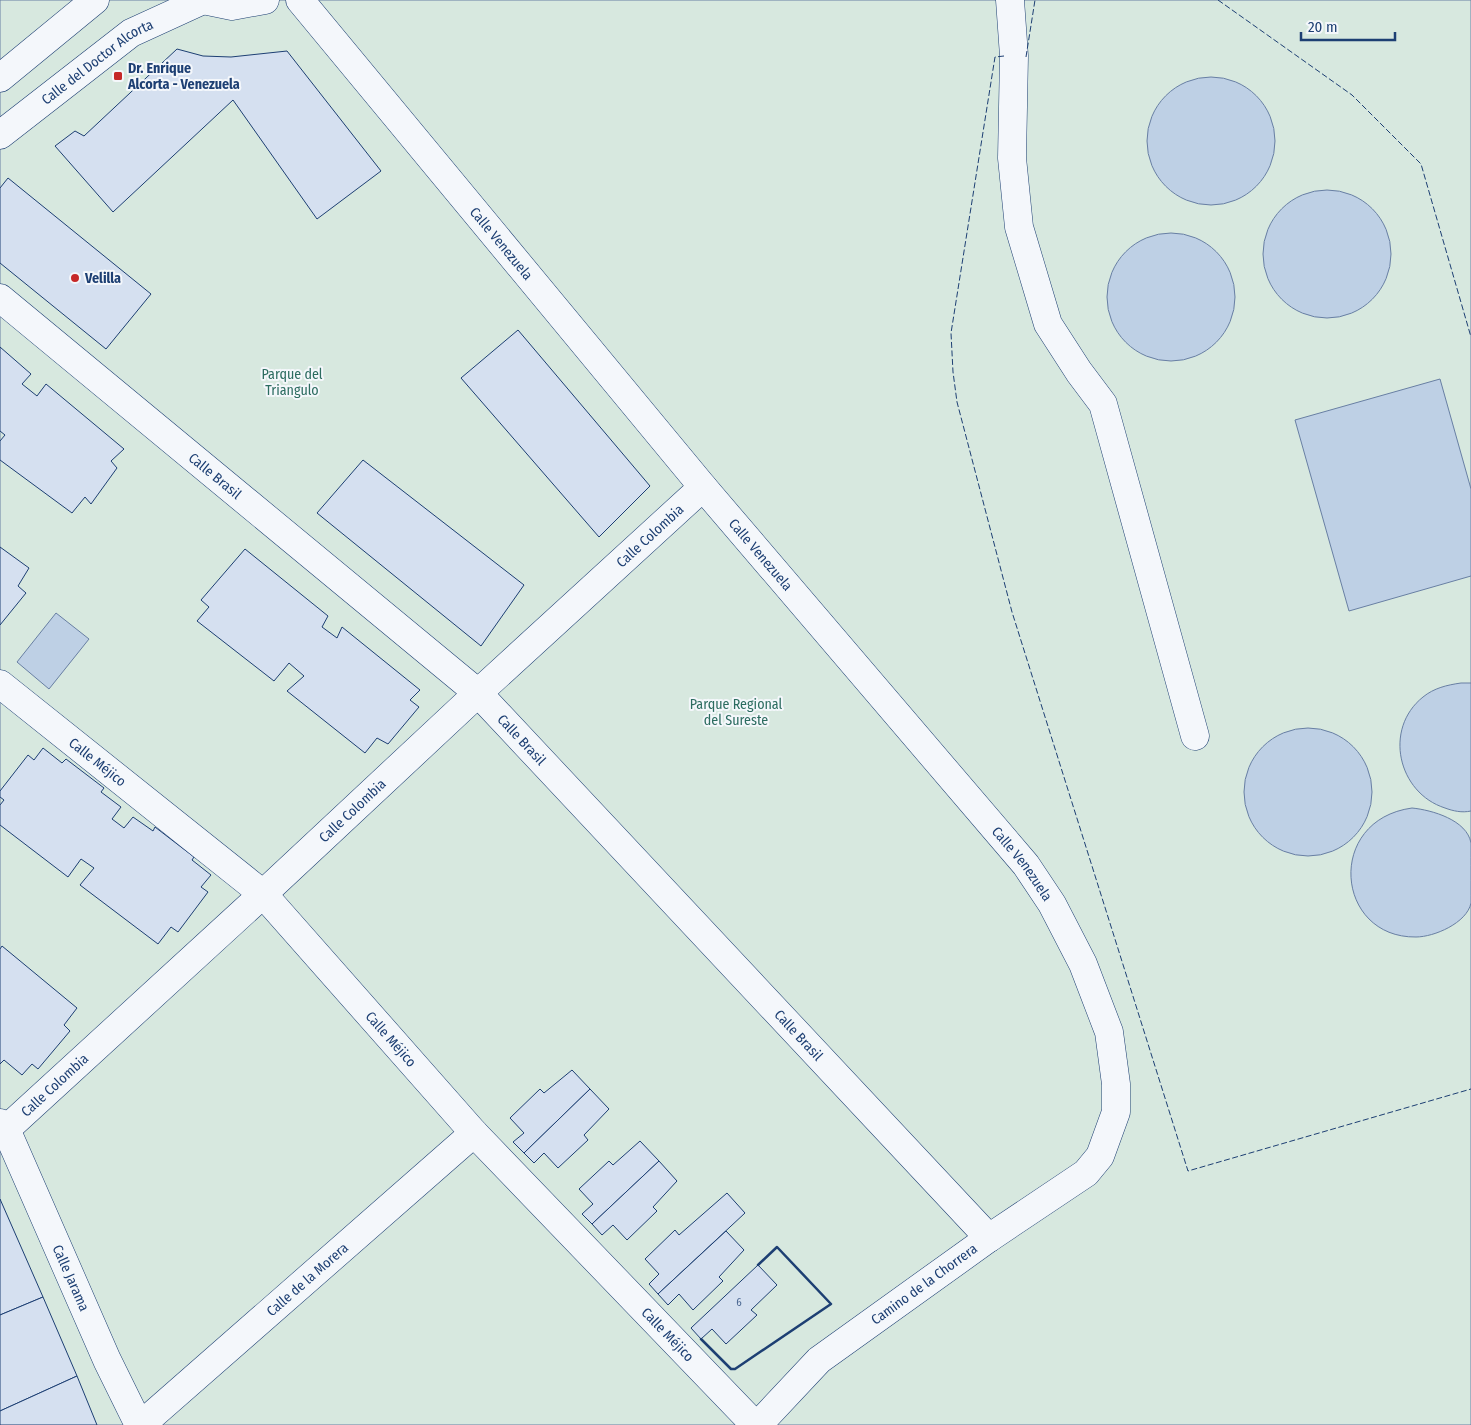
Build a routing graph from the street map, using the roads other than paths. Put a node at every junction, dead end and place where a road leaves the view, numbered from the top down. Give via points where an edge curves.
1 (95, 0) edge
2 (203, 0) edge
3 (265, 0) edge
4 (300, 0) edge
5 (1010, 0) edge
6 (0, 78) edge
7 (0, 135) edge
8 (0, 298) edge
9 (703, 487) junction
10 (0, 684) edge
11 (478, 693) junction
12 (1195, 736) dead end
13 (263, 894) junction
14 (2, 1129) edge
15 (474, 1133) junction
16 (1100, 1156) joint
17 (989, 1238) junction
18 (140, 1425) edge
19 (756, 1425) edge

1 - 6 street
2 - 3 street via 232,6
2 - 7 street, Calle del Doctor Alcorta via 131,33
4 - 9 street, Calle Venezuela
5 - 12 street via 1014,56 1012,158 1019,227 1048,324 1103,404
8 - 11 street, Calle Brasil
9 - 11 street, Calle Colombia
9 - 16 street, Calle Venezuela via 1026,865 1052,904 1083,964 1109,1032 1116,1112
10 - 13 street, Calle Méjico
11 - 13 street, Calle Colombia
11 - 17 street, Calle Brasil
13 - 14 street, Calle Colombia
13 - 15 street, Calle Méjico
14 - 18 street, Calle Jarama
15 - 18 street, Calle de la Morera
15 - 19 street, Calle Méjico
16 - 17 street, Camino de la Chorrera via 1086,1173
17 - 19 street, Camino de la Chorrera via 819,1360

